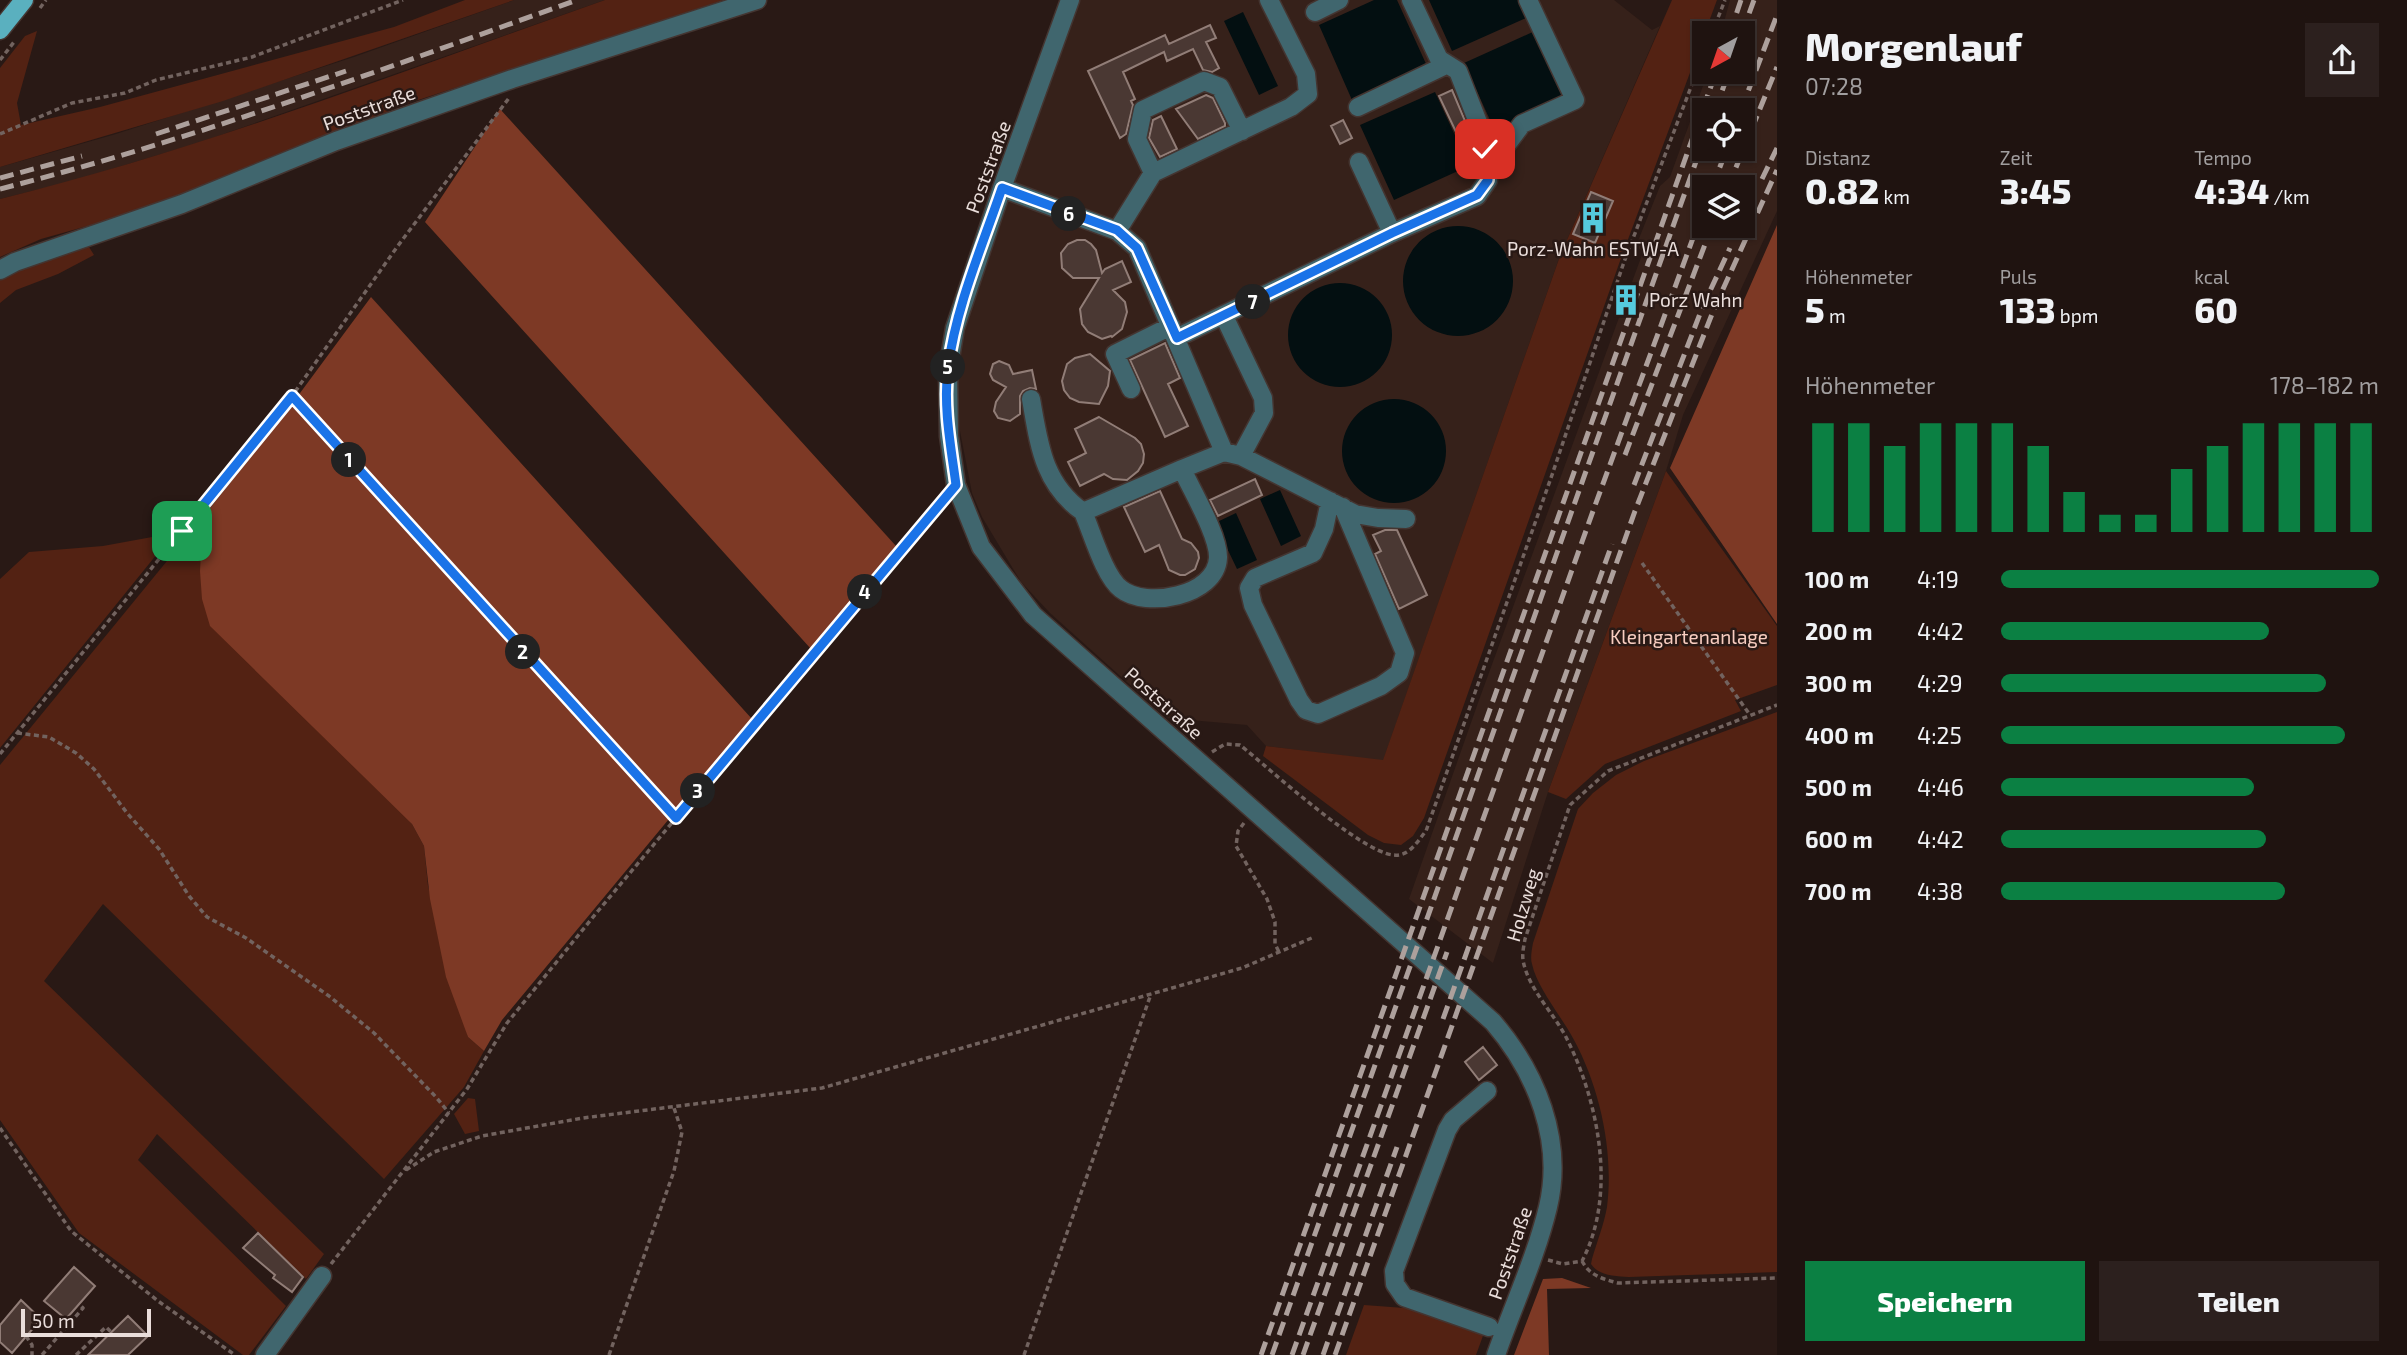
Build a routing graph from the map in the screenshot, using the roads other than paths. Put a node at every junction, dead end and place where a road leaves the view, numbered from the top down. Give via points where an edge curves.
1 (24, 0) edge
2 (757, 0) edge
3 (1070, 0) edge
4 (1269, 0) edge
5 (1339, 0) edge
6 (1411, 0) edge
7 (1528, 0) edge
8 (1315, 12) dead end
9 (0, 30) edge
10 (1446, 65) junction
11 (1359, 107) dead end
12 (1242, 131) junction
13 (1359, 162) dead end
14 (1487, 171) junction
15 (1153, 173) junction
16 (1002, 188) junction
17 (1117, 230) junction
18 (1392, 233) junction
19 (0, 270) edge
20 (1224, 316) junction
21 (1174, 332) junction
22 (1131, 389) dead end
23 (1031, 399) dead end
24 (1233, 454) junction
25 (1182, 469) junction
26 (1336, 504) junction
27 (1083, 512) junction
28 (1406, 519) dead end
29 (1487, 1091) dead end
30 (321, 1276) road end
31 (1489, 1327) dead end
32 (265, 1355) edge
33 (1496, 1355) edge

1 - 9 main road
2 - 19 street, Poststraße via 336,141 182,204
3 - 16 street, Poststraße
4 - 12 street via 1306,74 1308,94
5 - 8 street
6 - 10 street
7 - 14 street via 1575,100 1521,124
10 - 11 street
10 - 14 street via 1458,71 1479,125
12 - 15 street
12 - 15 street via 1220,88 1204,80 1143,110 1137,139
13 - 18 street
14 - 18 street via 1488,180 1477,195
15 - 17 street
16 - 17 street
16 - 33 street, Poststraße via 955,328 948,370 949,436 956,485 981,547 1033,615 1471,1002 1512,1044 1538,1094 1552,1160 1548,1205
17 - 21 street via 1137,248
18 - 20 street
20 - 21 street
20 - 24 street via 1263,398 1264,412
21 - 22 street via 1115,354
21 - 24 street
23 - 27 street via 1046,466 1067,501
24 - 25 street
24 - 26 street
25 - 27 street
25 - 27 street via 1217,545 1218,561 1198,587 1179,596 1134,597 1119,588
26 - 26 street via 1313,553 1255,578 1248,588 1299,700 1306,710 1318,714 1390,680 1399,673 1405,653
26 - 28 street via 1378,519
29 - 31 street via 1447,1130 1394,1271 1395,1284 1404,1297
30 - 32 street

